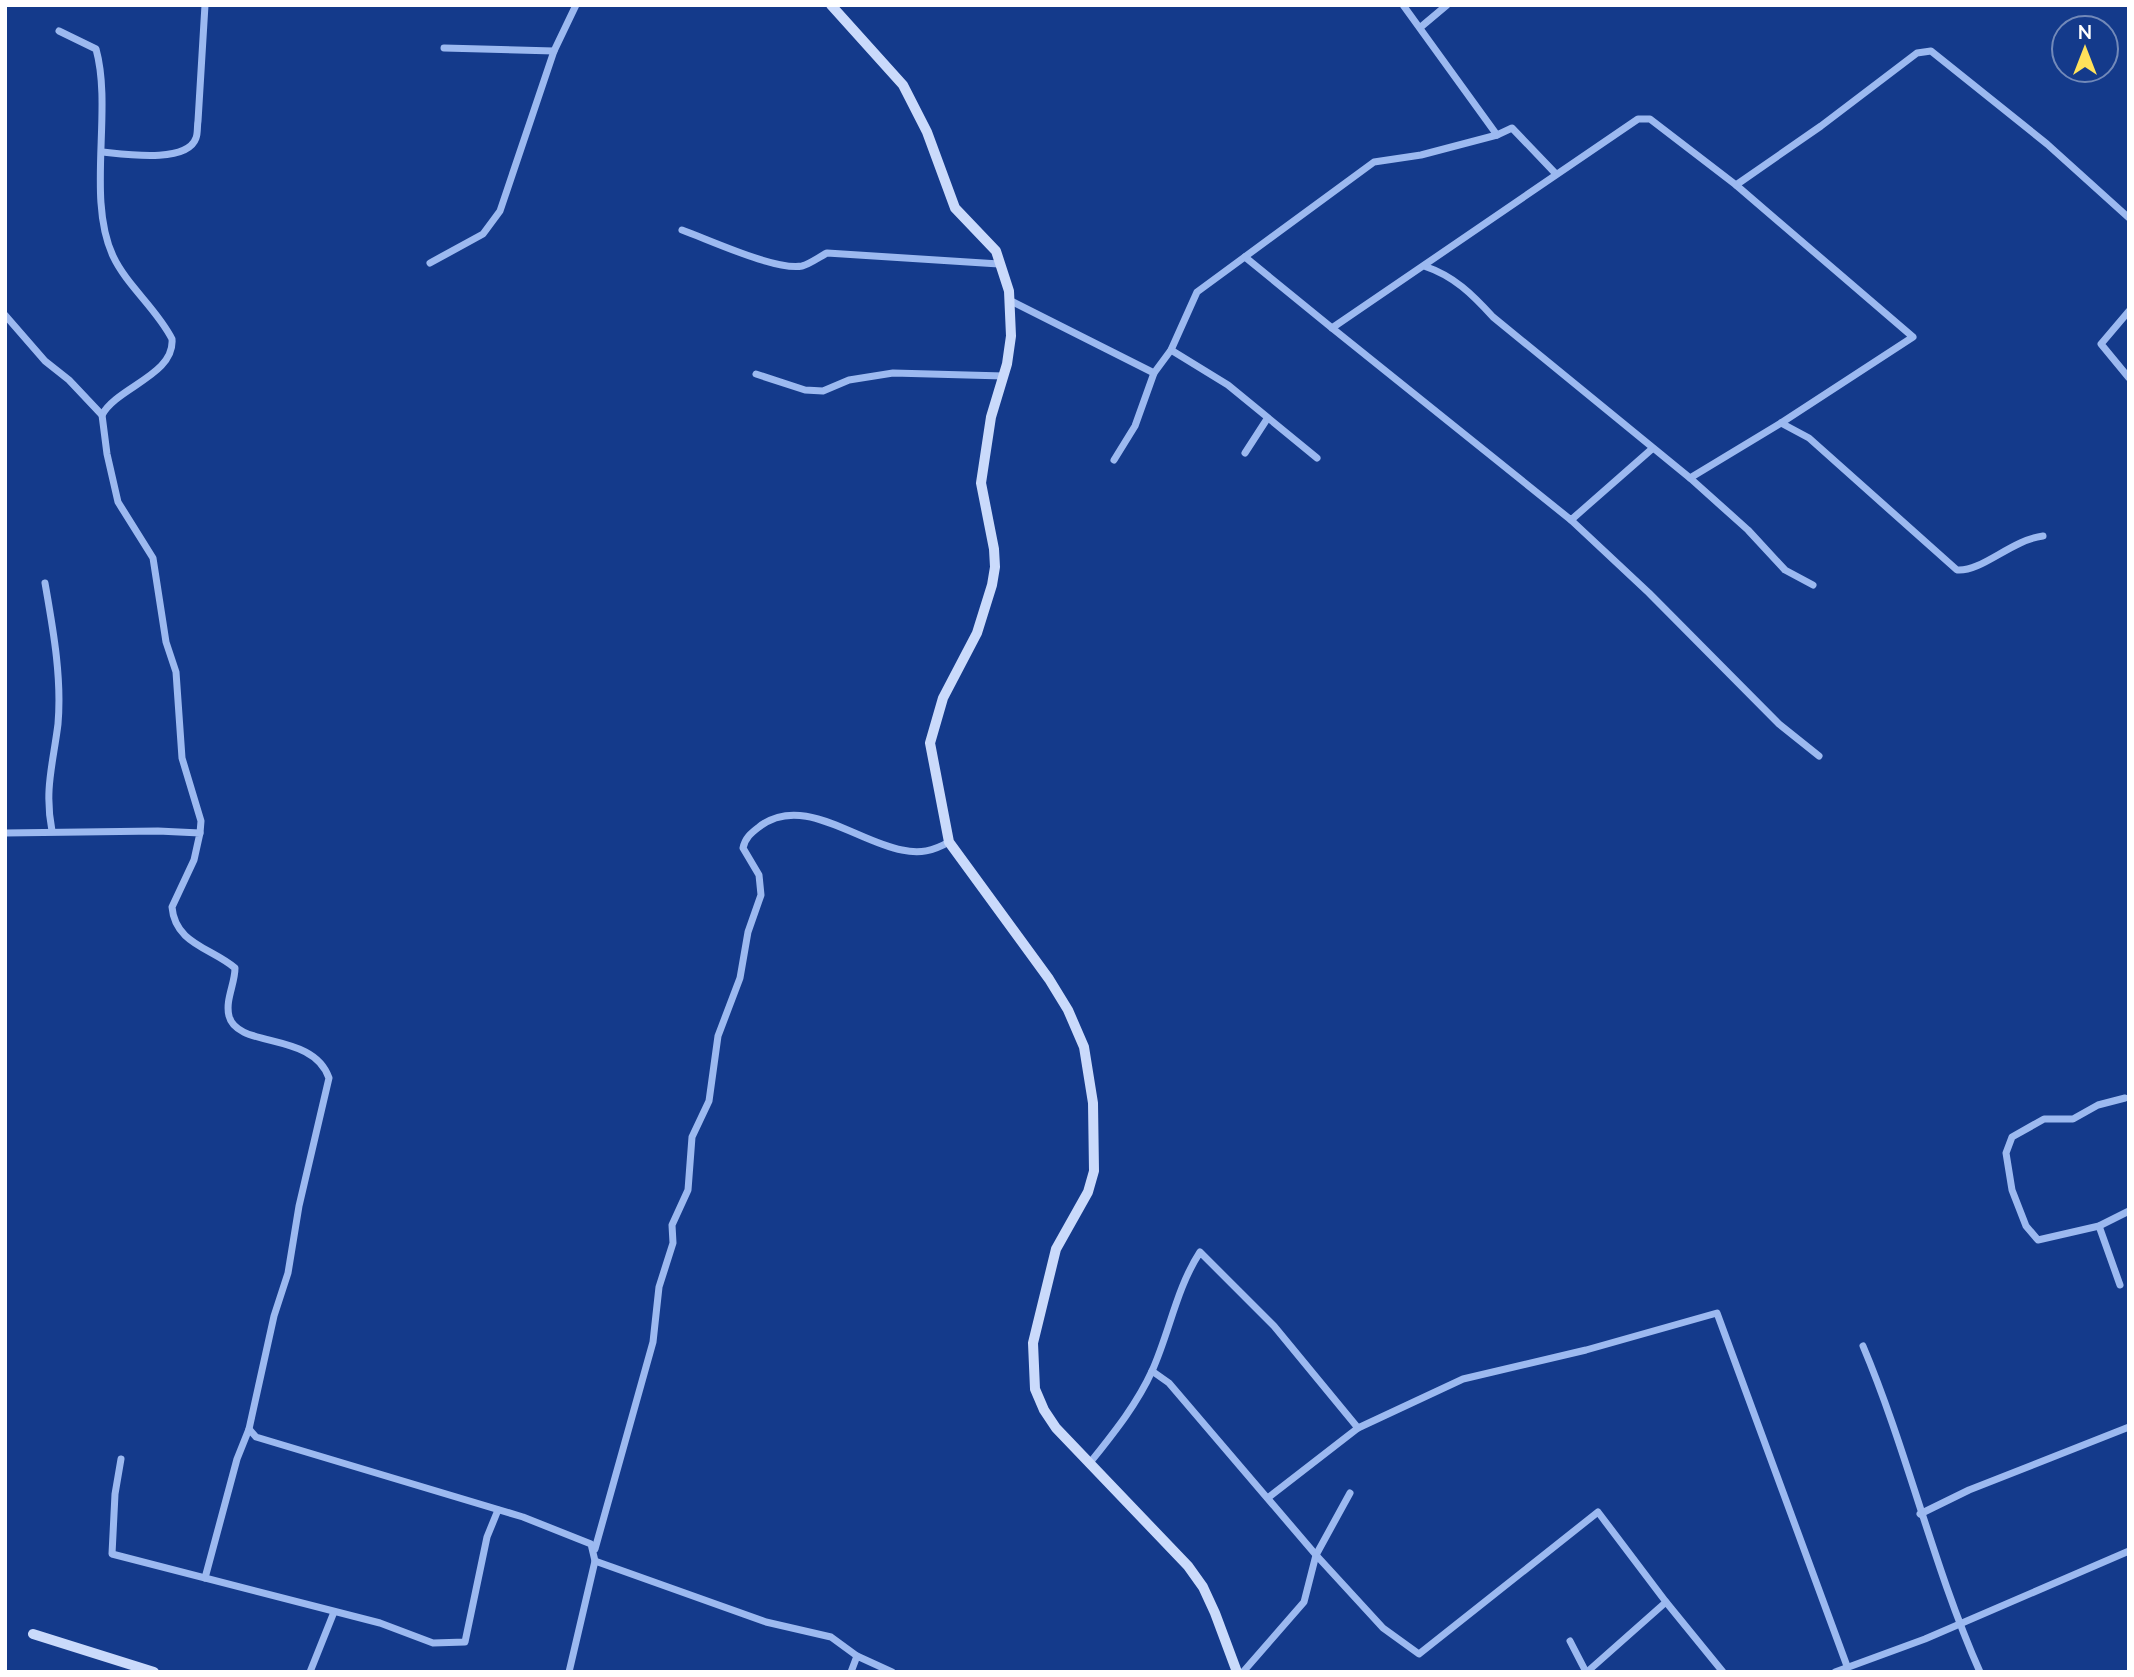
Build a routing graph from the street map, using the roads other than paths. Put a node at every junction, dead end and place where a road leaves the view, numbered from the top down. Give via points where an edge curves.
1 (205, 5) edge
2 (576, 5) edge
3 (831, 5) edge
4 (1403, 5) edge
5 (1447, 5) edge
6 (1422, 26) junction
7 (59, 31) dead end
8 (444, 48) dead end
9 (554, 51) junction
10 (1497, 135) junction
11 (102, 152) junction
12 (1556, 174) junction
13 (1736, 185) junction
14 (2129, 218) edge
15 (682, 230) dead end
16 (1245, 257) junction
17 (430, 263) dead end
18 (999, 264) junction
19 (1424, 266) junction
20 (1009, 300) junction
21 (2129, 311) edge
22 (5, 315) edge
23 (1332, 328) junction
24 (1171, 350) junction
25 (1154, 373) junction
26 (756, 374) dead end
27 (1004, 376) junction
28 (2129, 378) edge
29 (102, 415) junction
30 (1267, 419) junction
31 (1781, 423) junction
32 (1653, 448) junction
33 (1245, 453) dead end
34 (1317, 458) dead end
35 (1114, 460) dead end
36 (1690, 478) junction
37 (1571, 520) junction
38 (2042, 536) dead end
39 (45, 583) dead end
40 (1813, 585) dead end
41 (1819, 756) dead end
42 (52, 831) junction
43 (5, 833) edge
44 (200, 833) junction
45 (949, 842) junction
46 (2125, 1098) dead end
47 (2129, 1211) edge
48 (2099, 1226) junction
49 (2120, 1285) dead end
50 (1863, 1346) dead end
51 (1152, 1371) junction
52 (2129, 1427) edge
53 (1358, 1428) junction
54 (249, 1429) junction
55 (121, 1459) dead end
56 (1088, 1465) junction
57 (1350, 1493) dead end
58 (1269, 1497) junction
59 (498, 1510) junction
60 (1920, 1514) junction
61 (594, 1549) junction
62 (2129, 1551) edge
63 (1316, 1555) junction
64 (595, 1561) junction
65 (205, 1578) junction
66 (1666, 1602) junction
67 (334, 1612) junction
68 (1959, 1624) junction
69 (33, 1634) dead end
70 (1570, 1641) dead end
71 (857, 1656) junction
72 (1847, 1666) junction
73 (154, 1672) edge
74 (310, 1672) edge
75 (569, 1672) edge
76 (851, 1672) edge
77 (892, 1672) edge
78 (1237, 1672) edge
79 (1243, 1672) edge
80 (1587, 1672) edge
81 (1723, 1672) edge
82 (1835, 1672) edge
83 (1980, 1672) edge

1 - 11 street via 198,121 191,146 173,154
2 - 9 street
3 - 18 street via 903,85 928,132 956,208 996,251
4 - 6 street
5 - 6 street
6 - 10 street
7 - 11 street via 96,49
8 - 9 street
9 - 17 street via 500,211 483,234
10 - 12 street via 1512,128
10 - 16 street via 1374,162
11 - 29 street via 102,200 113,256 167,329 173,345 155,371 113,400
12 - 13 street via 1638,119 1650,119
12 - 19 street
13 - 14 street via 1917,53 1931,51 2047,144
13 - 31 street via 1913,337
15 - 18 street via 782,266 803,266 827,253
16 - 23 street
16 - 24 street via 1197,292
18 - 20 street
19 - 23 street
19 - 32 street via 1445,273 1467,289 1493,317
20 - 25 street
20 - 27 street via 1011,336
21 - 28 street via 2101,344
22 - 29 street via 44,362 69,380
23 - 37 street
24 - 25 street
24 - 30 street via 1228,385
25 - 35 street via 1135,426
26 - 27 street via 823,391 849,380 893,373
27 - 45 street via 991,417 981,484 994,549 992,585 977,633 943,698 930,743
29 - 44 street via 118,502 153,558 166,642 176,672 178,736 201,821
30 - 33 street
30 - 34 street
31 - 36 street
31 - 38 street via 1809,438 1957,570 1977,566 2025,538
32 - 36 street
32 - 37 street
36 - 40 street via 1785,570
37 - 41 street via 1779,724
39 - 42 street via 57,669 58,722 47,791
42 - 43 street
42 - 44 street
44 - 54 street via 194,860 172,907 178,928 235,968 228,1011 240,1031 307,1050 326,1067 329,1078
45 - 56 street via 1049,979 1084,1047 1093,1103 1094,1171 1088,1192 1056,1249 1033,1343 1035,1389 1044,1410
45 - 61 street via 934,850 901,850 823,821 791,815 772,818 745,839 743,848 759,875 761,895 748,932 740,978 718,1035 709,1101 692,1137 688,1190 672,1225 673,1243 659,1287 653,1342
46 - 48 street via 2098,1105 2073,1119 2044,1119 2012,1137 2006,1153 2016,1202 2038,1240
47 - 48 street
48 - 49 street
50 - 60 street via 1884,1397
51 - 53 street via 1185,1276 1199,1252 1274,1326
51 - 56 street via 1127,1416
51 - 58 street via 1169,1382
52 - 60 street
53 - 58 street
53 - 72 street via 1463,1379 1717,1313
54 - 59 street via 256,1437
54 - 65 street
55 - 65 street via 111,1554
56 - 78 street via 1188,1566 1215,1613
57 - 63 street
58 - 63 street
59 - 61 street via 591,1544
59 - 67 street via 487,1537 465,1642 433,1643
60 - 68 street
61 - 64 street
62 - 68 street
63 - 66 street via 1383,1628 1419,1654 1598,1512
63 - 79 street via 1304,1602
64 - 71 street via 766,1622 831,1637
64 - 75 street
65 - 67 street
66 - 80 street
66 - 81 street
67 - 74 street
68 - 72 street
68 - 83 street
69 - 73 street
70 - 80 street
71 - 76 street
71 - 77 street
72 - 82 street

